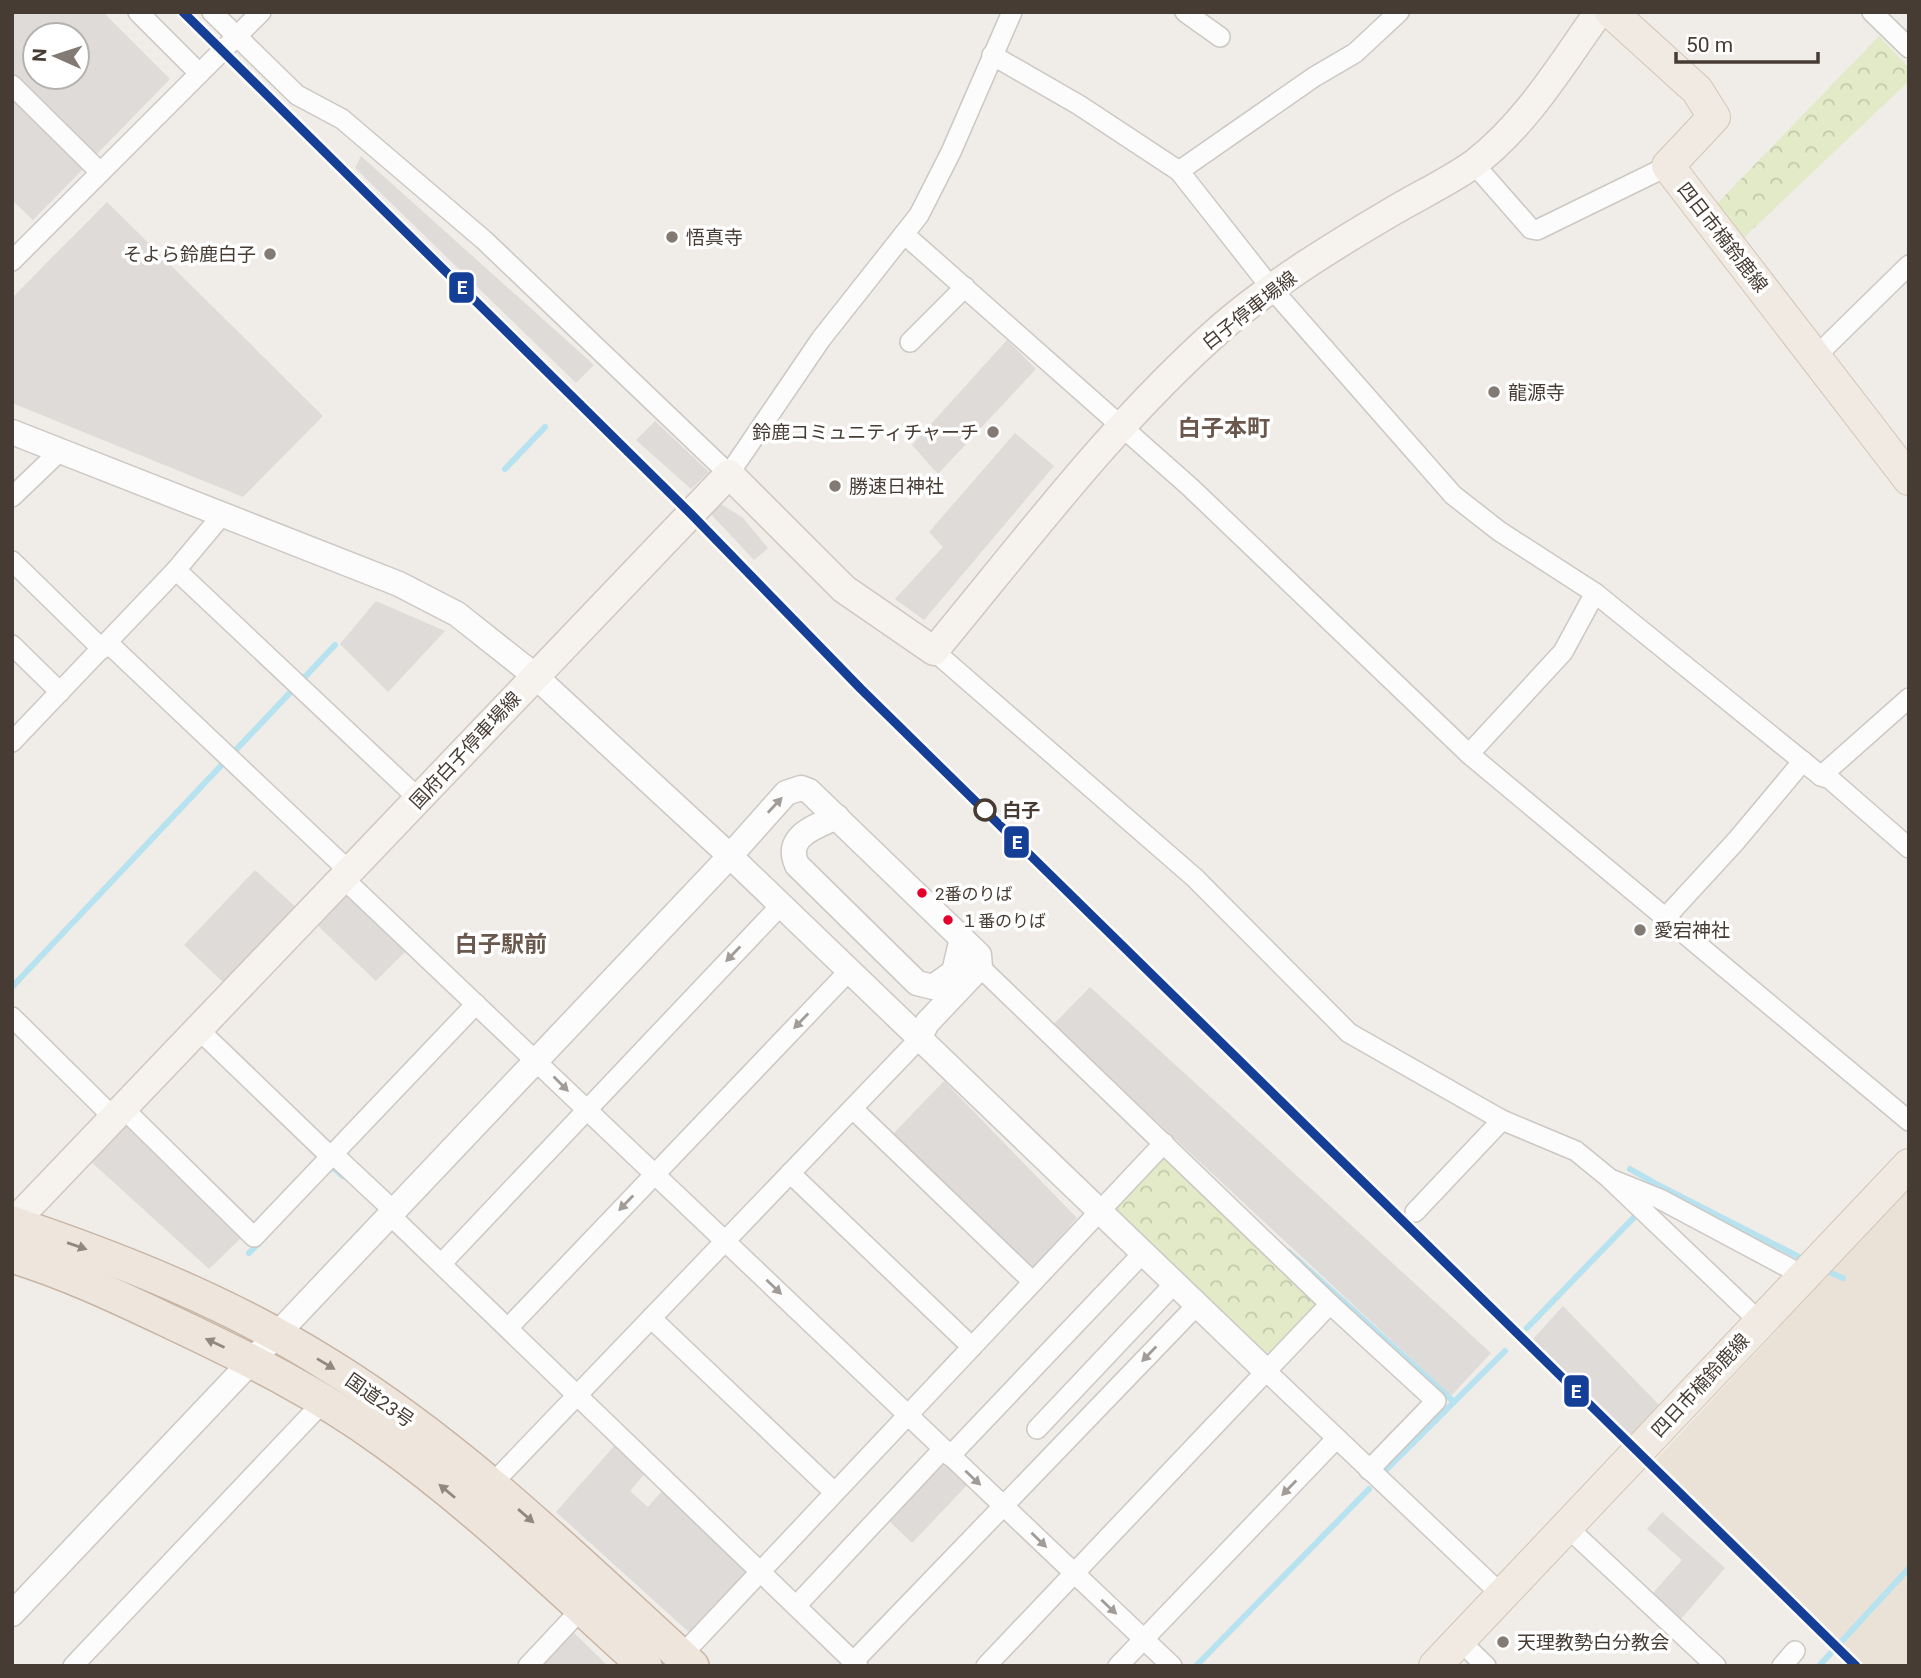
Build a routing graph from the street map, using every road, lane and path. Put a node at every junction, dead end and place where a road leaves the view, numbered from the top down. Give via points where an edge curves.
1 (138, 12) edge
2 (212, 12) edge
3 (261, 12) edge
4 (1012, 12) edge
5 (1185, 12) edge
6 (1399, 12) edge
7 (1599, 12) edge
8 (1611, 12) edge
9 (1872, 12) edge
10 (235, 37) junction
11 (1220, 37) dead end
12 (1909, 48) edge
13 (992, 55) junction
14 (198, 72) junction
15 (12, 85) edge
16 (1474, 163) junction
17 (1668, 166) junction
18 (1179, 171) junction
19 (100, 172) junction
20 (904, 234) junction
21 (12, 261) edge
22 (1909, 265) edge
23 (965, 287) junction
24 (1272, 289) junction
25 (910, 342) dead end
26 (1814, 358) junction
27 (1121, 425) junction
28 (12, 432) edge
29 (60, 451) junction
30 (729, 474) junction
31 (1909, 479) edge
32 (12, 497) edge
33 (223, 514) junction
34 (12, 561) edge
35 (176, 570) junction
36 (1595, 593) junction
37 (12, 645) edge
38 (105, 646) junction
39 (934, 651) junction
40 (534, 675) junction
41 (60, 692) junction
42 (1909, 698) edge
43 (12, 742) edge
44 (1469, 754) junction
45 (1803, 761) junction
46 (1821, 776) junction
47 (420, 800) junction
48 (837, 817) junction
49 (1909, 848) edge
50 (730, 856) junction
51 (346, 875) junction
52 (781, 905) junction
53 (1667, 916) junction
54 (962, 938) junction
55 (980, 967) junction
56 (848, 972) junction
57 (477, 1004) junction
58 (12, 1017) edge
59 (199, 1030) junction
60 (919, 1039) junction
61 (537, 1060) junction
62 (586, 1108) junction
63 (853, 1109) junction
64 (119, 1114) junction
65 (1502, 1120) junction
66 (1909, 1121) edge
67 (1164, 1143) junction
68 (332, 1156) junction
69 (1909, 1166) edge
70 (655, 1173) junction
71 (790, 1174) junction
72 (1646, 1203) junction
73 (1100, 1211) junction
74 (1415, 1212) dead end
75 (392, 1213) junction
76 (12, 1223) edge
77 (725, 1240) junction
78 (1143, 1253) junction
79 (12, 1256) edge
80 (442, 1263) junction
81 (1804, 1276) junction
82 (1033, 1282) junction
83 (1175, 1283) junction
84 (1197, 1304) junction
85 (1330, 1304) junction
86 (651, 1318) junction
87 (1760, 1322) junction
88 (508, 1328) junction
89 (275, 1335) junction
90 (972, 1348) junction
91 (252, 1361) junction
92 (1266, 1371) junction
93 (578, 1396) junction
94 (324, 1401) junction
95 (908, 1416) junction
96 (1037, 1429) dead end
97 (1336, 1439) junction
98 (946, 1452) junction
99 (1375, 1475) junction
100 (491, 1485) junction
101 (834, 1492) junction
102 (1003, 1506) junction
103 (1566, 1526) junction
104 (761, 1572) junction
105 (1075, 1574) junction
106 (1502, 1595) junction
107 (593, 1597) junction
108 (796, 1606) junction
109 (12, 1614) edge
110 (1143, 1639) junction
111 (1459, 1640) junction
112 (687, 1661) edge
113 (855, 1664) edge
114 (73, 1666) edge
115 (528, 1666) edge
116 (645, 1666) edge
117 (986, 1666) edge
118 (1118, 1666) edge
119 (1172, 1666) edge
120 (1434, 1666) edge
121 (1486, 1666) edge
122 (1716, 1666) edge

1 - 14 street
2 - 10 street
3 - 10 street
4 - 13 street
5 - 11 street
6 - 18 street via 1354,53
7 - 16 main road, 白子停車場線 via 1520,121
8 - 17 main road, 四日市楠鈴鹿線 via 1697,90 1713,117
9 - 12 street
10 - 14 street
10 - 30 street via 297,95 342,119 484,240
13 - 18 street
13 - 20 street via 951,152 919,215
14 - 19 street
15 - 19 street
16 - 17 street via 1531,229 1537,230
16 - 24 main road, 白子停車場線
17 - 26 main road, 四日市楠鈴鹿線
18 - 24 street
19 - 21 street
20 - 23 street
20 - 30 street via 821,339
22 - 26 street
23 - 25 street
23 - 27 street
24 - 27 main road, 白子停車場線 via 1224,326
24 - 36 street via 1453,495 1499,531
26 - 31 main road, 四日市楠鈴鹿線
27 - 39 main road, 白子停車場線
27 - 44 street
28 - 29 street
29 - 32 street
29 - 33 street
30 - 39 main road via 844,589
30 - 40 main road, 国府白子停車場線
33 - 35 street
33 - 40 street via 439,602
34 - 38 street
35 - 38 street
35 - 47 street
36 - 44 street via 1563,652
36 - 45 street
37 - 41 street
38 - 41 street
38 - 51 street via 229,757
39 - 65 street via 1195,878 1349,1033
40 - 47 main road, 国府白子停車場線
40 - 50 street
41 - 43 street
42 - 46 street
44 - 53 street
45 - 46 street
45 - 53 street
46 - 49 street
47 - 51 main road, 国府白子停車場線
50 -> 48 street via 793,789 809,791
48 - 54 street
48 - 54 street via 797,840 793,855 797,866 913,979 926,986 941,984 954,972
50 - 52 street
50 - 61 street
51 - 57 street
51 - 59 main road, 国府白子停車場線
52 - 56 street
52 -> 62 street
53 - 66 street
54 - 55 street via 979,955
55 - 60 street via 927,1023
55 - 67 street
56 - 60 street
56 -> 70 street
57 - 61 street
57 - 68 street
58 - 64 street
59 - 64 main road, 国府白子停車場線
59 - 68 street
60 - 63 street
60 - 73 street
61 -> 62 street
61 - 75 street
62 - 70 street
62 - 80 street
63 - 71 street
63 - 82 street
64 - 68 street via 254,1237
64 - 76 main road, 国府白子停車場線
65 - 72 street via 1576,1151
65 - 74 street
67 - 73 street
67 - 85 street
68 - 75 street
69 - 81 main road, 四日市楠鈴鹿線
70 - 77 street
70 -> 88 street
71 - 77 street
71 - 90 street
72 - 81 street
72 - 87 street
73 - 78 street
73 - 82 street
75 - 80 street
75 - 89 street
76 -> 89 highway, 国道23号 via 122,1262
77 - 86 street
77 -> 95 street
78 - 83 street
78 - 98 street
91 -> 79 highway, 国道23号 via 59,1270
80 - 88 street
81 - 87 main road, 四日市楠鈴鹿線
82 - 90 street
83 - 84 street
83 - 96 street
84 - 92 street
84 -> 102 street
85 - 92 street
85 - 99 street via 1436,1401
86 - 93 street
86 - 101 street
87 - 103 main road, 四日市楠鈴鹿線
88 - 93 street
89 - 91 street
89 -> 100 highway, 国道23号 via 330,1365
90 - 95 street
91 - 94 highway, 国道23号
91 - 109 street
92 - 97 street
92 - 105 street
93 - 100 street
93 - 104 street
107 -> 94 highway, 国道23号
94 - 114 street
95 - 98 street
95 - 101 street
97 - 99 street
97 -> 110 street
98 -> 102 street
98 - 108 street
99 - 106 street
100 -> 107 highway, 国道23号
101 - 104 street
102 -> 105 street
102 - 113 street
103 - 106 main road, 四日市楠鈴鹿線
103 - 122 street
104 - 108 street
104 - 112 street
105 -> 110 street
105 - 117 street
106 - 111 main road, 四日市楠鈴鹿線
107 - 112 highway, 国道23号
107 - 115 street
107 - 116 highway, 国道23号
108 - 113 street
110 - 118 street
110 - 119 street
111 - 120 main road, 四日市楠鈴鹿線
111 - 121 street

